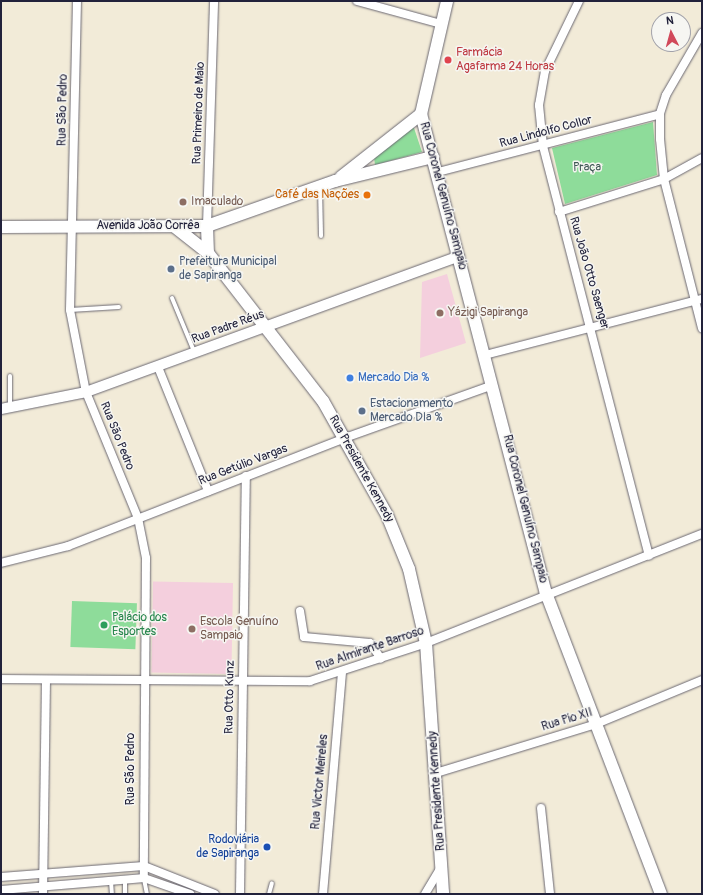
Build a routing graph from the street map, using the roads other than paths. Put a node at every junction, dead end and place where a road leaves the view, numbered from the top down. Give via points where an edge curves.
1 (77, 1) edge
2 (214, 1) edge
3 (357, 1) edge
4 (447, 1) edge
5 (579, 1) edge
6 (442, 24) junction
7 (702, 33) edge
8 (421, 114) junction
9 (660, 114) junction
10 (543, 146) junction
11 (434, 156) junction
12 (367, 157) junction
13 (702, 158) edge
14 (373, 170) junction
15 (438, 172) junction
16 (664, 179) junction
17 (335, 181) junction
18 (320, 187) junction
19 (559, 212) junction
20 (74, 226) junction
21 (207, 226) junction
22 (1, 227) edge
23 (175, 227) junction
24 (321, 236) dead end
25 (208, 253) junction
26 (459, 256) junction
27 (172, 298) dead end
28 (699, 300) edge
29 (119, 307) dead end
30 (70, 310) junction
31 (267, 326) junction
32 (702, 328) edge
33 (592, 329) junction
34 (195, 353) junction
35 (485, 355) junction
36 (158, 367) junction
37 (10, 376) dead end
38 (493, 385) junction
39 (86, 392) junction
40 (5, 408) edge
41 (345, 438) junction
42 (246, 476) junction
43 (208, 491) junction
44 (138, 518) junction
45 (702, 534) edge
46 (649, 555) junction
47 (1, 563) edge
48 (546, 593) junction
49 (300, 611) dead end
50 (426, 643) junction
51 (381, 659) junction
52 (342, 673) junction
53 (1, 680) edge
54 (46, 680) junction
55 (143, 680) junction
56 (242, 682) junction
57 (701, 682) edge
58 (596, 724) junction
59 (436, 773) junction
60 (541, 808) dead end
61 (442, 865) junction
62 (144, 866) junction
63 (44, 874) junction
64 (1, 877) edge
65 (144, 878) junction
66 (125, 879) junction
67 (111, 880) junction
68 (272, 883) dead end
69 (1, 890) edge
70 (43, 890) edge
71 (112, 894) edge
72 (125, 894) edge
73 (147, 894) edge
74 (190, 894) edge
75 (215, 894) edge
76 (240, 894) edge
77 (269, 894) edge
78 (323, 894) edge
79 (425, 894) edge
80 (443, 894) edge
81 (550, 894) edge
82 (661, 894) edge

1 - 20 street, Rua São Pedro
2 - 21 street, Rua Primeiro de Maio
3 - 6 street
4 - 6 main road
5 - 10 street, Rua João Otto Saenger via 545,71 539,105
6 - 8 main road
7 - 9 street via 678,71
8 - 11 main road, Rua Coronel Genuíno Sampaio
8 - 12 main road, Avenida João Corrêa
9 - 10 street, Rua Lindolfo Collor
9 - 16 street via 660,159
10 - 15 street, Rua Lindolfo Collor
10 - 19 street, Rua João Otto Saenger
11 - 14 main road, Avenida João Corrêa
11 - 15 main road, Rua Coronel Genuíno Sampaio
12 - 14 main road
12 - 17 main road, Avenida João Corrêa
13 - 16 street
14 - 17 main road, Avenida João Corrêa
15 - 26 main road, Rua Coronel Genuíno Sampaio
16 - 19 street
16 - 28 street
17 - 18 main road, Avenida João Corrêa
18 - 21 main road, Avenida João Corrêa
18 - 24 lane
19 - 33 street, Rua João Otto Saenger
20 - 22 main road, Avenida João Corrêa
20 - 23 main road, Avenida João Corrêa
20 - 30 street, Rua São Pedro
21 - 23 main road, Avenida João Corrêa
21 - 25 main road
23 - 25 main road, Rua Presidente Kennedy
25 - 31 main road, Rua Presidente Kennedy
26 - 31 street, Rua Padre Réus
26 - 35 main road, Rua Coronel Genuíno Sampaio
27 - 34 lane
28 - 32 street
28 - 33 street
29 - 30 lane
30 - 39 street, Rua São Pedro
31 - 34 street, Rua Padre Réus
31 - 41 main road, Rua Presidente Kennedy via 323,401
33 - 35 street
33 - 46 street, Rua João Otto Saenger
34 - 36 street, Rua Padre Réus
35 - 38 main road, Rua Coronel Genuíno Sampaio
36 - 39 street, Rua Padre Réus
36 - 43 street
37 - 40 lane
38 - 41 street, Rua Getúlio Vargas
38 - 48 main road, Rua Coronel Genuíno Sampaio
39 - 40 street, Rua Padre Réus
39 - 44 street, Rua São Pedro
41 - 42 street, Rua Getúlio Vargas
41 - 50 main road, Rua Presidente Kennedy via 387,515 409,569
42 - 43 street, Rua Getúlio Vargas
42 - 56 street, Rua Otto Kunz
43 - 44 street, Rua Getúlio Vargas
44 - 47 street, Rua Getúlio Vargas via 68,546
44 - 55 street, Rua São Pedro via 146,558
45 - 46 street, Rua Almirante Barroso
46 - 48 street, Rua Almirante Barroso
48 - 50 street, Rua Almirante Barroso
48 - 58 main road, Rua Coronel Genuíno Sampaio
49 - 51 street via 304,638 370,643
50 - 51 street, Rua Almirante Barroso
50 - 59 main road, Rua Presidente Kennedy
51 - 52 street, Rua Almirante Barroso
52 - 56 street, Rua Almirante Barroso via 310,681
52 - 78 street, Rua Victor Meireles
53 - 54 street, Rua Almirante Barroso
54 - 55 street, Rua Almirante Barroso
54 - 63 street
55 - 56 street, Rua Almirante Barroso
55 - 62 street, Rua São Pedro
56 - 76 street, Rua Otto Kunz
57 - 58 street, Rua Pio XII
58 - 59 street, Rua Pio XII
58 - 82 main road, Rua Coronel Genuíno Sampaio
59 - 61 main road, Rua Presidente Kennedy
60 - 81 street
61 - 79 street, Rua Presidente Kennedy
61 - 80 main road, Rua Presidente Kennedy
62 - 63 street
62 - 65 street, Rua São Pedro
62 - 75 street
63 - 64 street
63 - 70 street
65 - 66 street
65 - 73 lane
65 - 74 street
66 - 67 street
66 - 72 lane
67 - 70 street
67 - 71 lane
68 - 77 lane
69 - 70 street

